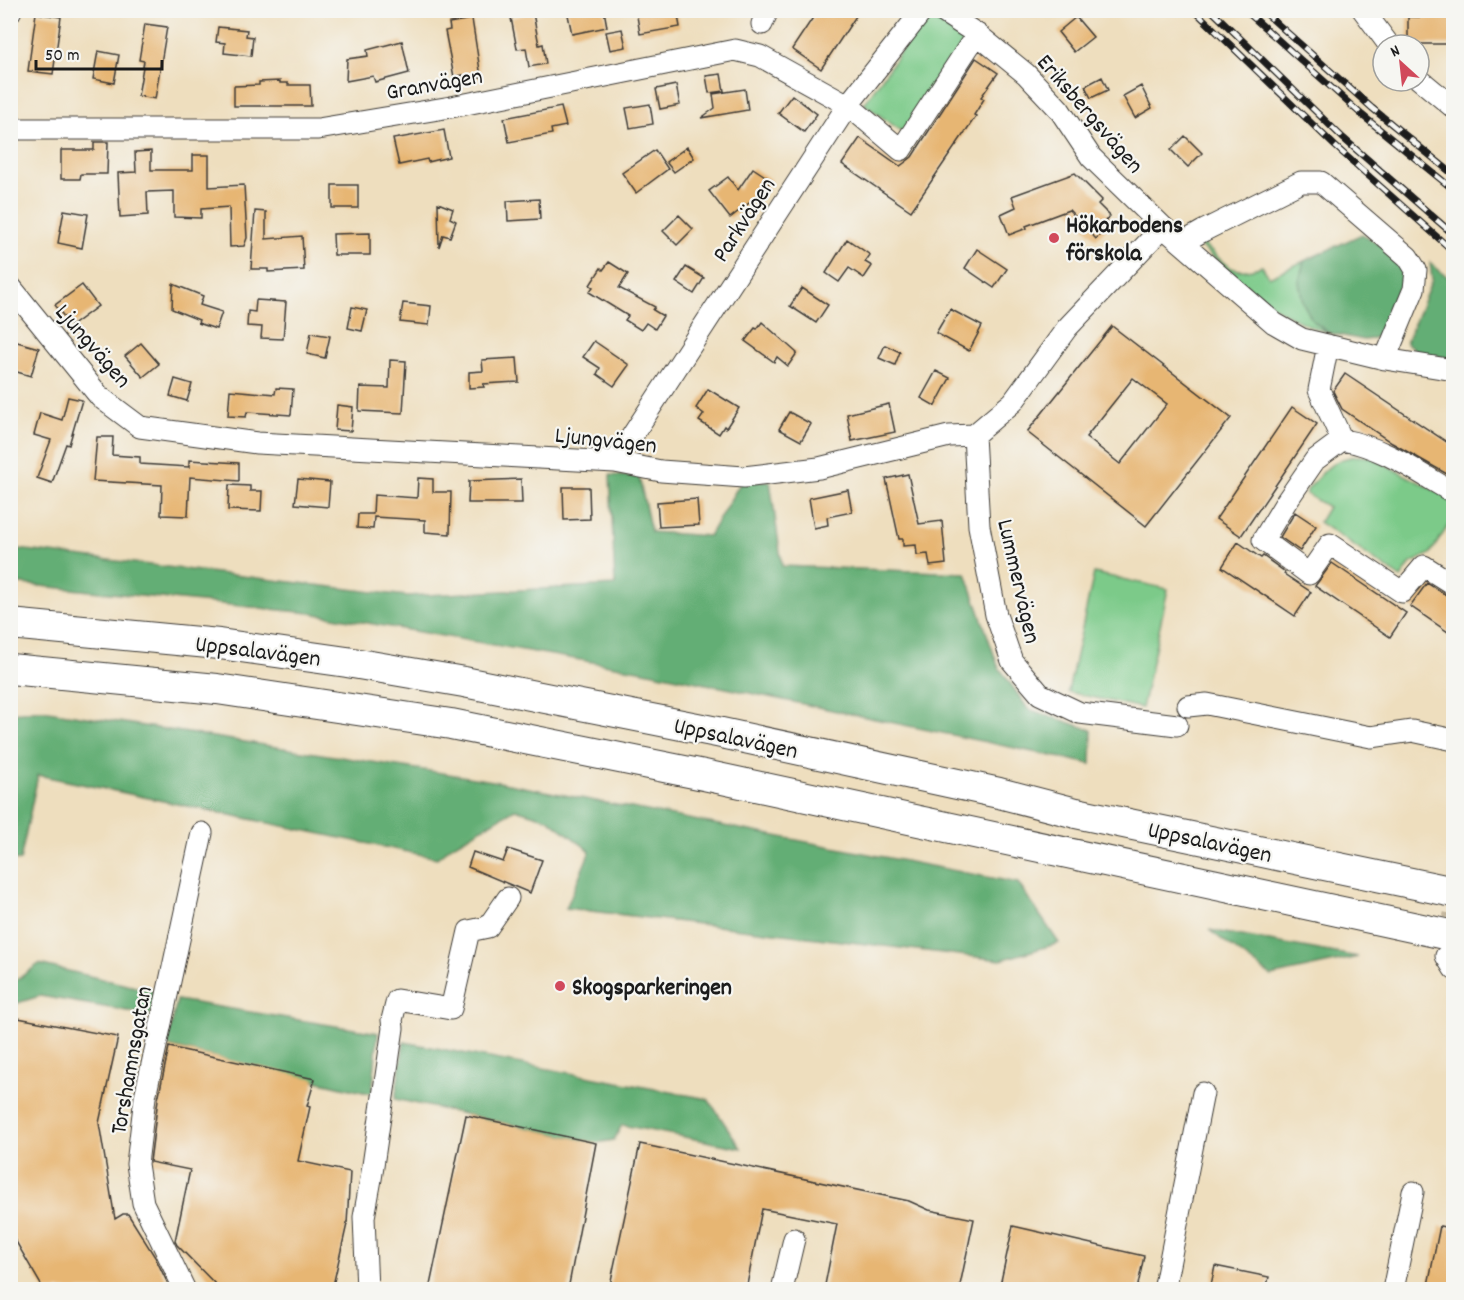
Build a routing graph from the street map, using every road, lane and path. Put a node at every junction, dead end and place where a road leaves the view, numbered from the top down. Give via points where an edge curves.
1 (923, 10) edge
2 (940, 10) edge
3 (1363, 10) edge
4 (1380, 33) edge
5 (977, 34) junction
6 (1431, 89) edge
7 (848, 105) junction
8 (1454, 108) edge
9 (10, 129) edge
10 (1163, 227) junction
11 (1182, 243) junction
12 (10, 286) edge
13 (1328, 345) junction
14 (1385, 359) junction
15 (1454, 370) edge
16 (974, 435) junction
17 (1342, 440) junction
18 (615, 462) junction
19 (1454, 494) edge
20 (1454, 585) edge
21 (10, 624) edge
22 (10, 669) edge
23 (1188, 706) dead end
24 (1177, 725) dead end
25 (1454, 740) edge
26 (202, 833) dead end
27 (1454, 892) edge
28 (508, 898) dead end
29 (1451, 954) edge
30 (1203, 1092) dead end
31 (1413, 1192) dead end
32 (794, 1239) dead end
33 (184, 1289) edge
34 (367, 1290) edge
35 (782, 1290) edge
36 (1164, 1290) edge
37 (1393, 1290) edge

1 - 7 street, Parkvägen
2 - 5 street, Eriksbergsvägen
3 - 4 street
5 - 7 street, Granvägen via 901,150
5 - 10 street, Eriksbergsvägen via 1026,74 1059,109 1091,157
6 - 8 street
7 - 9 street, Granvägen via 760,56 735,50 451,107 318,129
7 - 18 street, Parkvägen
10 - 11 street, Eriksbergsvägen
10 - 16 street via 1067,328 1013,402
11 - 13 street, Eriksbergsvägen via 1274,323 1302,339
11 - 14 street via 1301,182 1321,182 1408,257 1416,270 1414,289
12 - 18 street, Ljungvägen via 100,397 140,427 257,443
13 - 14 street, Eriksbergsvägen
13 - 17 street via 1319,390
14 - 15 street, Eriksbergsvägen
16 - 18 street, Ljungvägen via 949,436 819,468 744,477 661,471
16 - 24 street, Lummervägen via 979,525 996,615 1012,661 1041,694 1080,713
17 - 19 street via 1356,442 1403,463
17 - 20 street via 1316,460 1263,540 1309,574 1330,544 1402,592 1424,566
21 - 27 highway, Uppsalavägen via 219,644 464,682 717,732
22 - 29 highway, Uppsalavägen via 217,689 450,724 716,777
23 - 25 street via 1207,704 1371,737 1412,731
26 - 33 street, Torshamnsgatan via 146,1097 137,1164 143,1203
28 - 34 street via 488,927 469,932 451,1009 397,1000 364,1217
30 - 36 street
31 - 37 street
32 - 35 street

